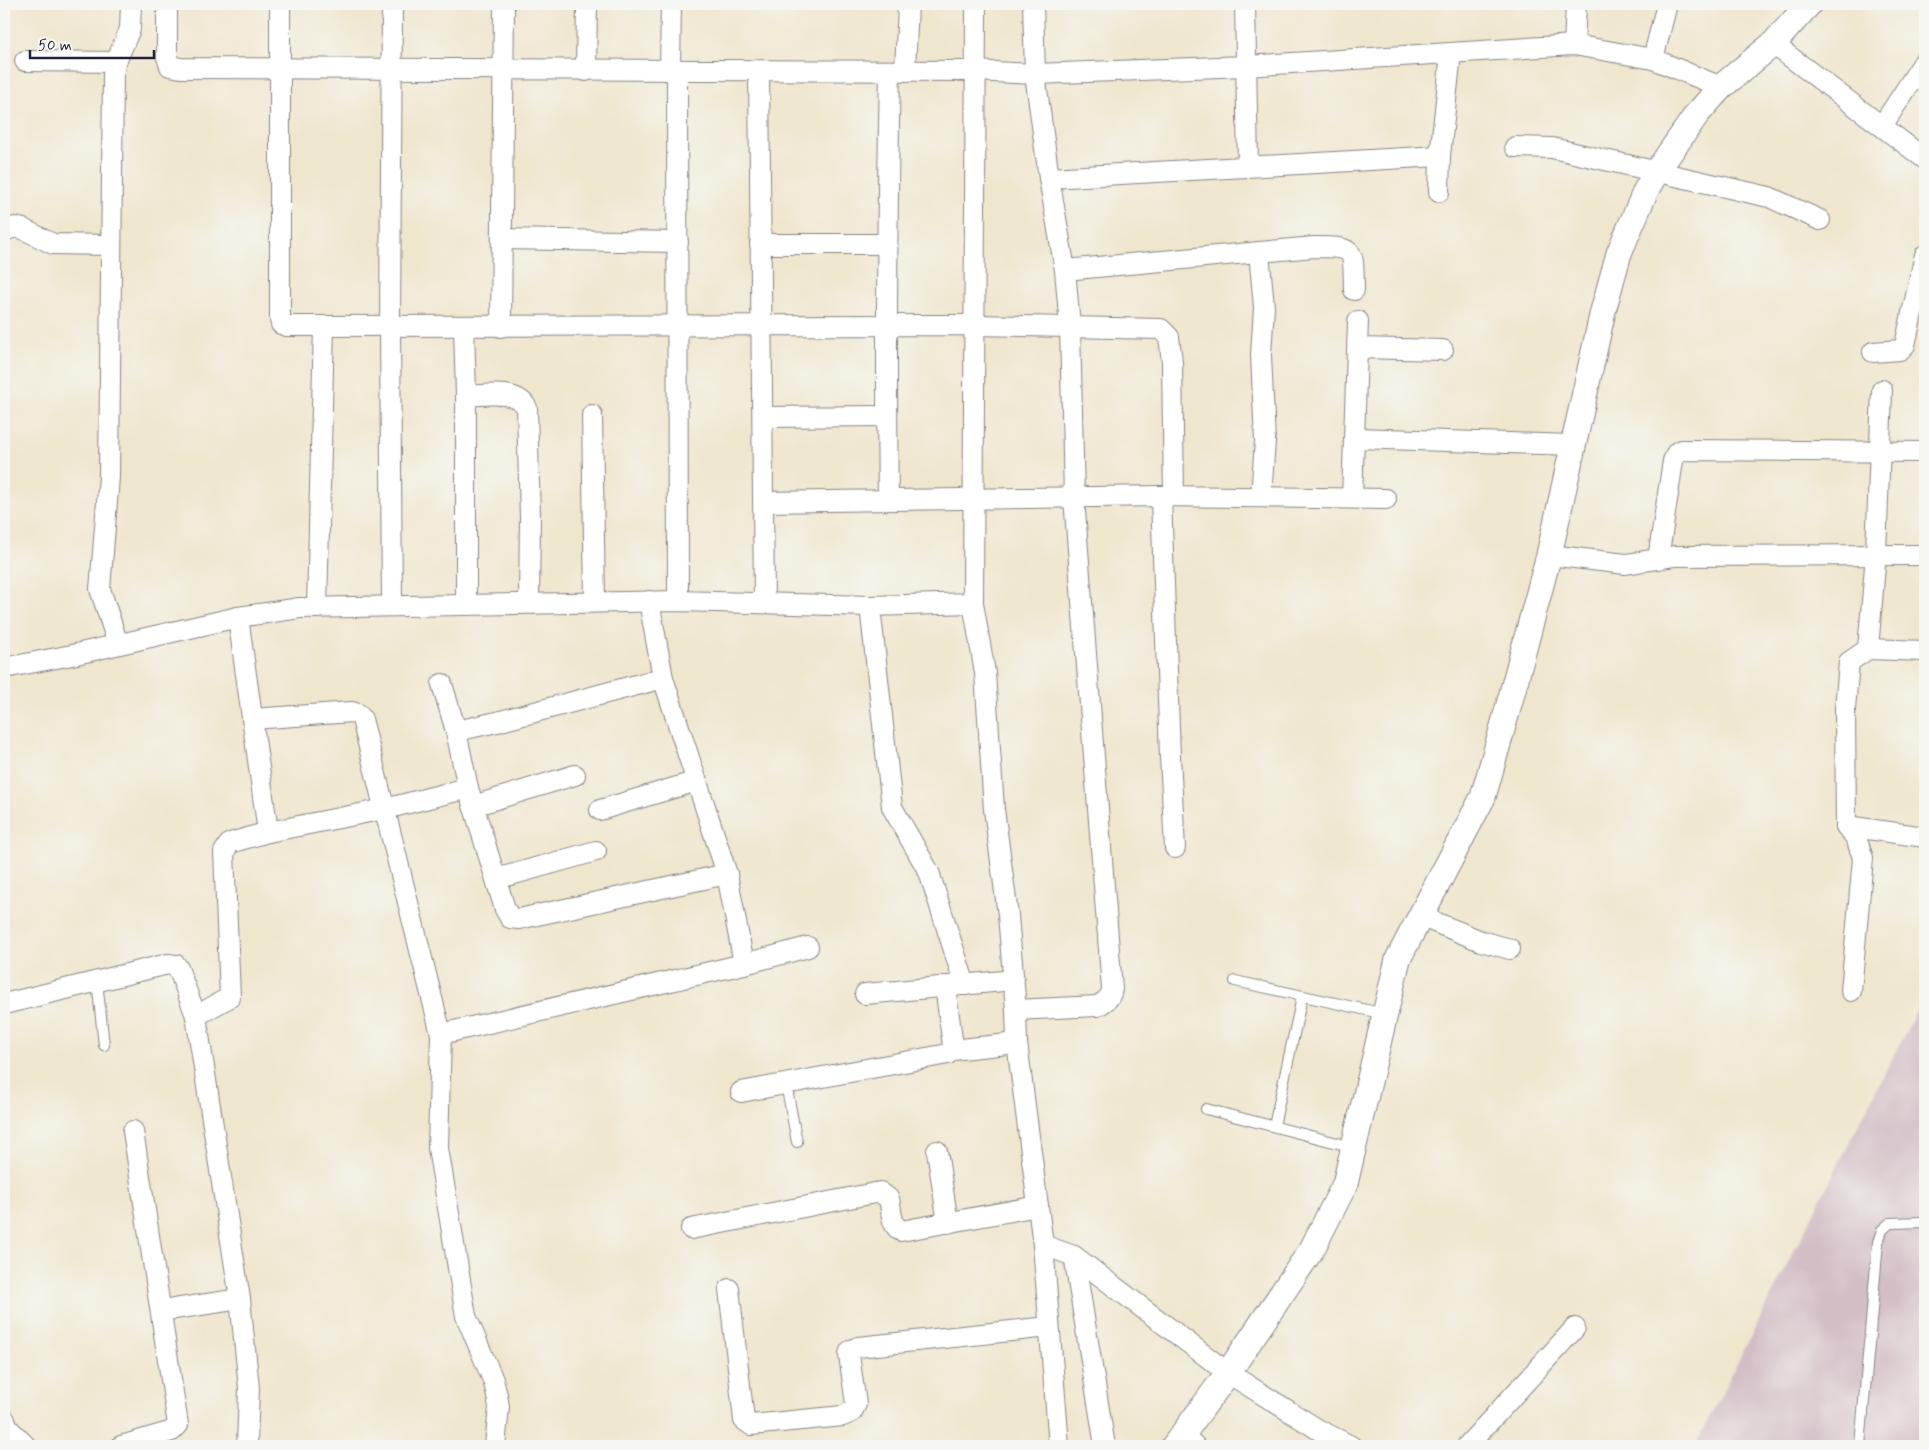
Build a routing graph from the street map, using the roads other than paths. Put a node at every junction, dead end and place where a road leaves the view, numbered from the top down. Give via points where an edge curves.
1 (131, 4) edge
2 (167, 4) edge
3 (280, 4) edge
4 (392, 4) edge
5 (504, 4) edge
6 (587, 4) edge
7 (671, 4) edge
8 (908, 4) edge
9 (976, 4) edge
10 (1033, 4) edge
11 (1245, 4) edge
12 (1576, 4) edge
13 (1667, 4) edge
14 (1809, 4) edge
15 (1574, 44) junction
16 (1773, 44) junction
17 (1450, 54) junction
18 (1653, 59) junction
19 (1925, 60) edge
20 (25, 61) dead end
21 (116, 62) junction
22 (1246, 66) junction
23 (280, 70) junction
24 (392, 70) junction
25 (503, 70) junction
26 (586, 70) junction
27 (674, 71) junction
28 (759, 71) junction
29 (897, 71) junction
30 (974, 71) junction
31 (1035, 74) junction
32 (1721, 87) junction
33 (1882, 126) junction
34 (1515, 147) dead end
35 (1440, 156) junction
36 (1925, 159) edge
37 (1248, 166) junction
38 (1657, 171) junction
39 (1049, 178) junction
40 (1439, 192) dead end
41 (1820, 220) dead end
42 (4, 231) edge
43 (502, 239) junction
44 (678, 242) junction
45 (111, 244) junction
46 (760, 244) junction
47 (886, 244) junction
48 (1260, 252) junction
49 (1925, 255) edge
50 (1065, 270) junction
51 (1354, 290) dead end
52 (1358, 320) dead end
53 (974, 325) junction
54 (324, 326) junction
55 (679, 326) junction
56 (762, 326) junction
57 (888, 326) junction
58 (1070, 326) junction
59 (390, 327) junction
60 (464, 327) junction
61 (501, 327) junction
62 (1358, 348) junction
63 (1443, 350) dead end
64 (1873, 352) dead end
65 (1882, 390) dead end
66 (466, 396) junction
67 (592, 415) dead end
68 (887, 416) junction
69 (763, 417) junction
70 (1355, 438) junction
71 (1573, 445) junction
72 (1879, 450) junction
73 (1925, 452) edge
74 (1167, 496) junction
75 (1261, 497) junction
76 (1074, 498) junction
77 (1352, 498) junction
78 (888, 499) junction
79 (973, 499) junction
80 (1386, 499) dead end
81 (764, 502) junction
82 (1876, 554) junction
83 (1548, 555) junction
84 (1925, 555) edge
85 (1658, 560) junction
86 (649, 601) junction
87 (678, 601) junction
88 (595, 602) junction
89 (764, 602) junction
90 (529, 603) junction
91 (974, 603) junction
92 (466, 604) junction
93 (392, 605) junction
94 (870, 606) junction
95 (317, 608) junction
96 (238, 618) junction
97 (118, 644) junction
98 (1868, 649) junction
99 (1925, 651) edge
100 (4, 668) edge
101 (664, 678) junction
102 (442, 684) dead end
103 (252, 719) junction
104 (456, 730) junction
105 (575, 775) dead end
106 (698, 781) junction
107 (470, 797) junction
108 (385, 809) junction
109 (600, 810) dead end
110 (1846, 826) junction
111 (268, 832) junction
112 (1925, 836) edge
113 (1176, 848) dead end
114 (596, 851) dead end
115 (727, 874) junction
116 (496, 879) junction
117 (1420, 916) junction
118 (808, 947) dead end
119 (1510, 949) dead end
120 (744, 964) junction
121 (1014, 980) junction
122 (97, 981) junction
123 (1235, 981) dead end
124 (966, 985) junction
125 (945, 986) junction
126 (1851, 992) dead end
127 (865, 994) dead end
128 (1302, 997) junction
129 (4, 1004) edge
130 (1016, 1010) junction
131 (1385, 1014) junction
132 (196, 1016) junction
133 (441, 1034) junction
134 (1017, 1042) junction
135 (104, 1045) dead end
136 (952, 1050) junction
137 (786, 1084) junction
138 (740, 1092) dead end
139 (1206, 1110) dead end
140 (1274, 1126) junction
141 (133, 1131) dead end
142 (797, 1142) dead end
143 (1354, 1147) junction
144 (937, 1151) dead end
145 (1038, 1206) junction
146 (1925, 1222) edge
147 (948, 1223) junction
148 (691, 1229) dead end
149 (1043, 1245) junction
150 (1074, 1256) junction
151 (729, 1289) dead end
152 (240, 1299) junction
153 (161, 1311) junction
154 (1050, 1327) junction
155 (1575, 1328) dead end
156 (1228, 1373) junction
157 (4, 1418) edge
158 (1184, 1442) edge
159 (26, 1446) edge
160 (121, 1446) edge
161 (247, 1446) edge
162 (495, 1446) edge
163 (1059, 1446) edge
164 (1105, 1446) edge
165 (1351, 1446) edge
166 (1467, 1446) edge
167 (1860, 1446) edge

1 - 21 street via 130,29
2 - 23 street via 166,57 170,66
3 - 23 street
4 - 24 street
5 - 25 street
6 - 26 street
7 - 27 street
8 - 29 street
9 - 30 street
10 - 31 street
11 - 22 street
12 - 15 street
13 - 18 street
14 - 16 street
15 - 17 street
15 - 18 street
16 - 32 street
16 - 33 street
17 - 22 street
17 - 35 street
18 - 32 street
19 - 33 street
20 - 21 street
21 - 45 street via 113,74
22 - 31 street
22 - 37 street
23 - 24 street
23 - 54 street via 280,322 286,326
24 - 25 street
24 - 59 street
25 - 26 street
25 - 43 street
26 - 27 street
27 - 28 street
27 - 44 street
28 - 29 street
28 - 46 street
29 - 30 street
29 - 47 street
30 - 31 street
30 - 53 street
31 - 39 street
32 - 38 street via 1697,114
33 - 36 street
34 - 38 street via 1552,148
35 - 37 street
35 - 40 street
37 - 39 street
38 - 41 street via 1769,197
38 - 71 street via 1620,253 1603,311
39 - 50 street
42 - 45 street via 15,227 23,229 53,244
43 - 44 street
43 - 61 street
44 - 55 street
45 - 97 street via 109,477 100,589
46 - 47 street
46 - 56 street
47 - 57 street
48 - 50 street
48 - 51 street via 1314,247 1347,249 1352,259
48 - 75 street via 1264,307 1261,355 1265,441
49 - 64 street via 1905,345 1900,350
50 - 58 street
52 - 62 street
53 - 57 street
53 - 58 street
53 - 79 street
54 - 59 street
54 - 95 street
55 - 56 street
55 - 61 street
55 - 87 street
56 - 57 street
56 - 69 street
57 - 68 street
58 - 74 street via 1157,328 1164,330 1169,337 1172,362
58 - 76 street
59 - 60 street
59 - 93 street
60 - 61 street
60 - 66 street
62 - 63 street
62 - 70 street
65 - 72 street
66 - 90 street via 510,396 520,399 527,408
66 - 92 street
67 - 88 street
68 - 69 street
68 - 78 street
69 - 81 street
70 - 71 street
70 - 77 street
71 - 83 street
72 - 73 street
72 - 82 street
72 - 85 street via 1677,452
74 - 75 street
74 - 76 street
74 - 113 street via 1170,757
75 - 77 street
76 - 79 street
76 - 130 street via 1112,989 1107,1000 1097,1006
77 - 80 street
78 - 79 street
78 - 81 street
79 - 91 street
81 - 89 street
82 - 84 street
82 - 85 street via 1675,556
82 - 98 street
83 - 85 street via 1626,564
83 - 117 street via 1482,797
86 - 87 street
86 - 88 street
86 - 101 street
87 - 89 street
88 - 90 street
89 - 94 street
90 - 92 street
91 - 94 street
91 - 121 street via 985,673 994,809
92 - 93 street
93 - 95 street
94 - 124 street via 892,807 929,872
95 - 96 street
96 - 97 street
96 - 103 street
97 - 100 street
98 - 99 street
98 - 110 street via 1849,662 1845,709
101 - 104 street
101 - 106 street
102 - 104 street
103 - 108 street via 358,714
103 - 111 street
104 - 107 street
105 - 107 street
106 - 109 street
106 - 115 street
107 - 108 street
107 - 116 street
108 - 111 street
108 - 133 street
110 - 112 street
110 - 126 street via 1856,838 1863,858
111 - 132 street via 234,841 225,848 230,998
114 - 116 street
115 - 116 street via 514,920 507,914
115 - 120 street
117 - 119 street
117 - 131 street via 1398,959
118 - 120 street
120 - 133 street
121 - 124 street
121 - 130 street
122 - 129 street
122 - 132 street via 168,964 176,965
122 - 135 lane
123 - 128 lane
124 - 125 street
125 - 127 street
125 - 136 street
128 - 131 lane
128 - 140 lane
130 - 134 street
131 - 143 street
132 - 152 street
133 - 162 street via 438,1148 466,1316 493,1380 499,1406
134 - 136 street
134 - 145 street
136 - 137 street via 948,1054
137 - 138 street
137 - 142 lane
139 - 140 lane
140 - 143 lane
141 - 153 street
143 - 156 street via 1346,1184 1312,1249
144 - 147 street
145 - 147 street
145 - 149 street
146 - 167 lane via 1890,1224 1882,1230 1878,1242
147 - 148 street via 900,1231 892,1218 889,1199 880,1192
149 - 150 street
149 - 154 street
150 - 156 street
150 - 164 street
151 - 154 street via 744,1420 751,1425 843,1416 852,1412 856,1404 849,1355 858,1347
152 - 153 street
152 - 161 street via 249,1388
153 - 160 street via 178,1425 172,1431
154 - 163 street
155 - 166 street
156 - 158 street
156 - 165 street via 1318,1430
157 - 159 street via 8,1428

